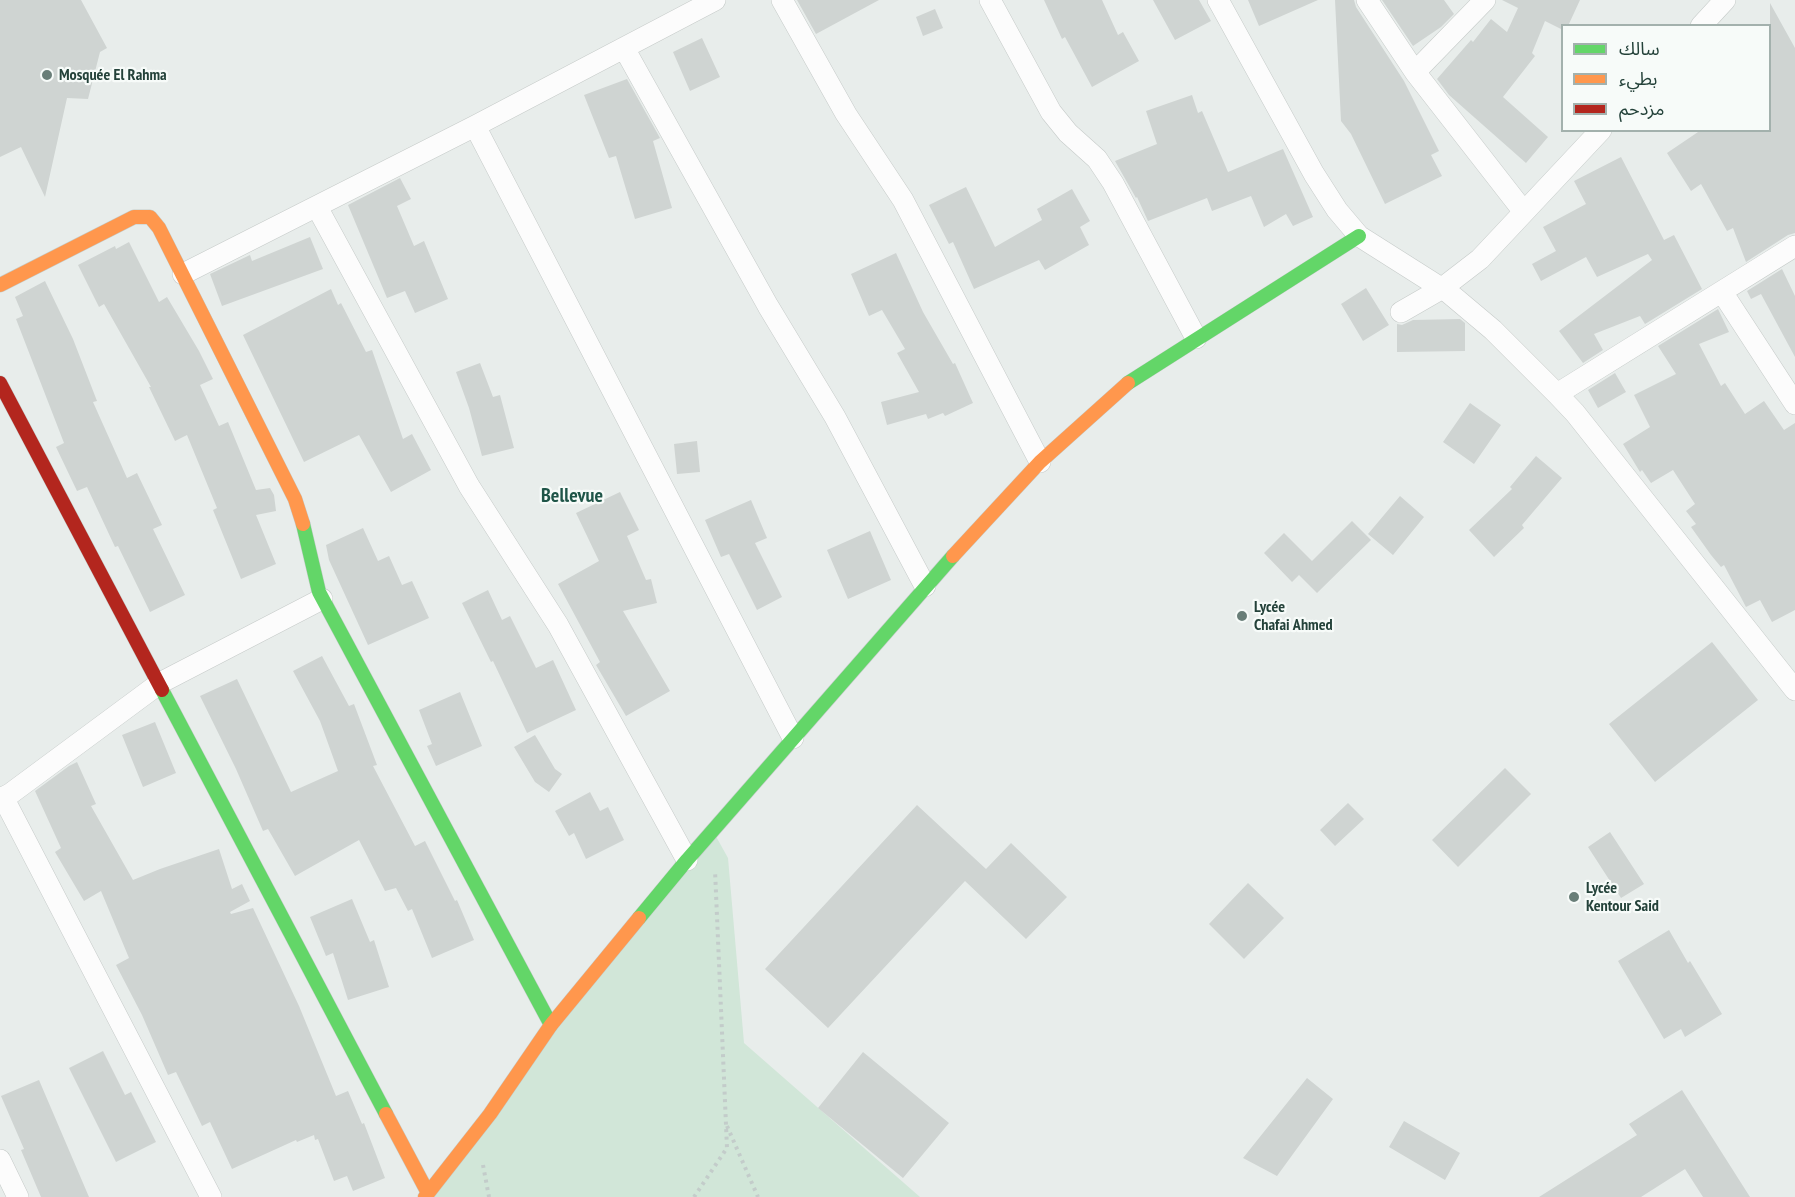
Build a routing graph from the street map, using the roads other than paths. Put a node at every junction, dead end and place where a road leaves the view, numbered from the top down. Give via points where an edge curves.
1 (715, 0) edge
2 (783, 0) edge
3 (990, 0) edge
4 (1218, 0) edge
5 (1367, 0) edge
6 (1485, 0) edge
7 (1725, 0) edge
8 (1703, 24) edge
9 (624, 48) junction
10 (1415, 72) junction
11 (475, 126) junction
12 (1599, 132) edge
13 (317, 207) junction
14 (1524, 212) junction
15 (1359, 236) junction
16 (1795, 246) edge
17 (183, 274) junction
18 (0, 285) edge
19 (1441, 289) junction
20 (1722, 292) junction
21 (1401, 312) dead end
22 (1196, 338) junction
23 (0, 383) edge
24 (1557, 394) junction
25 (1795, 404) edge
26 (1040, 462) junction
27 (925, 586) junction
28 (322, 600) junction
29 (160, 683) junction
30 (1795, 690) edge
31 (793, 738) junction
32 (2, 798) edge
33 (687, 860) junction
34 (551, 1025) junction
35 (0, 1160) edge
36 (427, 1195) edge
37 (18, 1197) edge
38 (211, 1197) edge

1 - 9 street
2 - 26 street via 846,114 903,200
3 - 22 street via 1051,112 1097,159 1113,183
4 - 15 street via 1314,174
5 - 10 street
6 - 10 street
7 - 8 street
9 - 11 street
9 - 27 street via 768,306 835,417
10 - 14 street
11 - 13 street
11 - 31 street
12 - 14 street
13 - 17 street
13 - 33 street via 469,486 558,625
14 - 19 street via 1480,259
15 - 19 street
15 - 22 street
16 - 20 street
17 - 18 street via 150,217 134,217
17 - 28 street via 295,499
19 - 21 street
19 - 24 street via 1493,330
20 - 24 street
20 - 25 street
22 - 26 street via 1123,386
23 - 29 street
24 - 30 street
26 - 27 street
27 - 31 street
28 - 29 street
28 - 34 street
29 - 32 street
29 - 36 street
31 - 33 street
32 - 38 street
33 - 34 street
34 - 36 street via 490,1114
35 - 37 street

